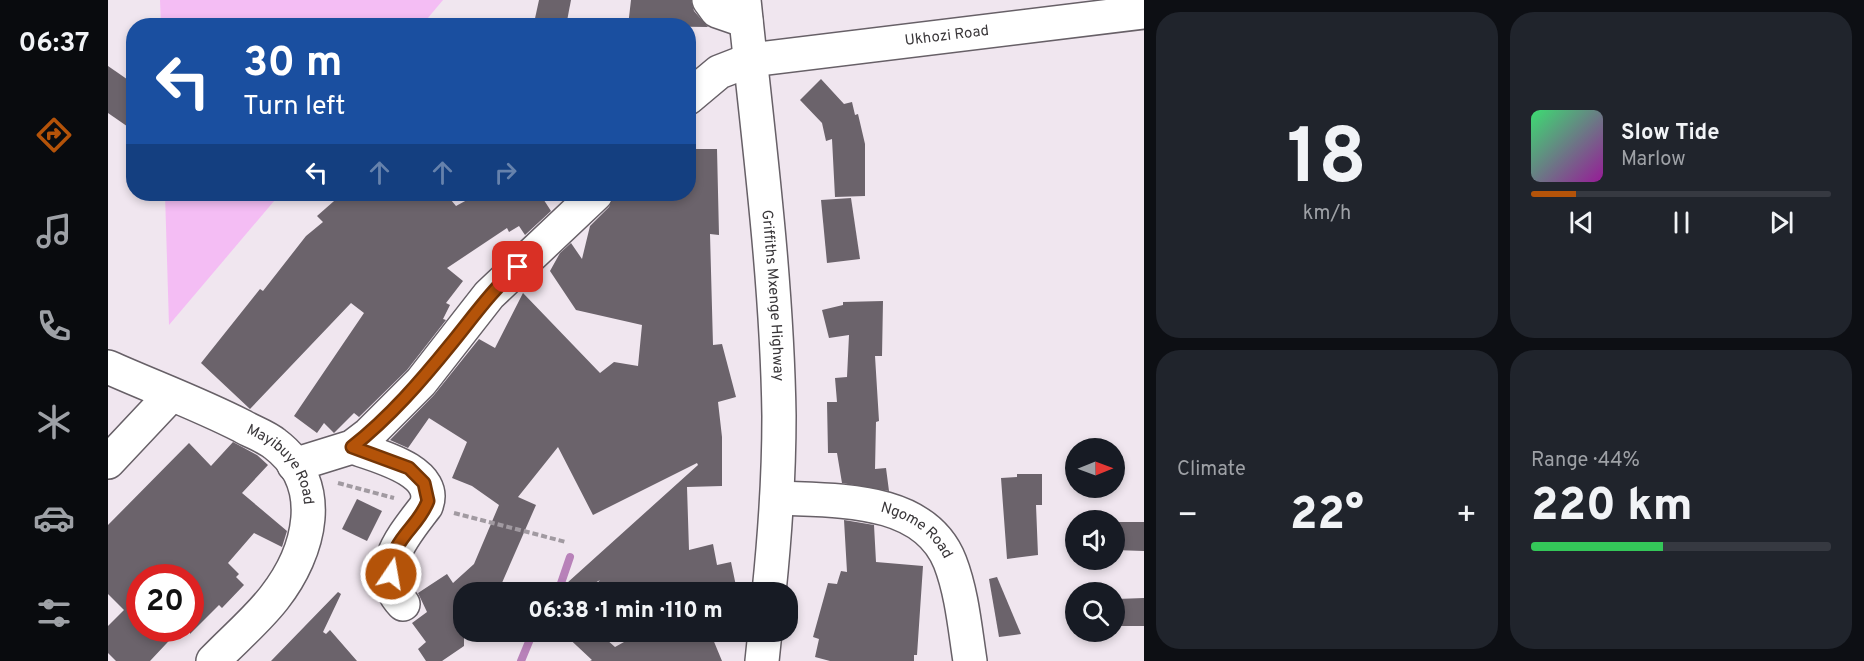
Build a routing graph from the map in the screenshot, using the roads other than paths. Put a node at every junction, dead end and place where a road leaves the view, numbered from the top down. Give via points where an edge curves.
1 (729, 7) edge
2 (1144, 12) edge
3 (750, 60) junction
4 (696, 91) edge
5 (589, 201) edge
6 (108, 367) edge
7 (171, 395) junction
8 (352, 447) junction
9 (108, 462) edge
10 (294, 465) junction
11 (777, 498) junction
12 (770, 582) edge
13 (403, 604) dead end
14 (764, 642) edge
15 (213, 661) edge
16 (762, 661) edge
17 (970, 661) edge

1 - 3 street, Griffiths Mxenge Highway
2 - 3 street, Ukhozi Road
3 - 4 street, Ukhozi Road via 719,72
3 - 11 street, Griffiths Mxenge Highway via 772,300 779,415
5 - 8 street via 505,279 421,382
6 - 7 street, Mayibuye Road
7 - 9 street
7 - 10 street, Mayibuye Road via 213,411 275,444
8 - 10 street
8 - 13 street via 409,468 424,483 426,506 392,555 394,585
10 - 15 street, Mayibuye Road via 302,474 308,500 306,532 294,567 273,599
11 - 12 street, Griffiths Mxenge Highway
11 - 17 street, Ngome Road via 843,501 888,509 922,524 951,563
14 - 16 street

